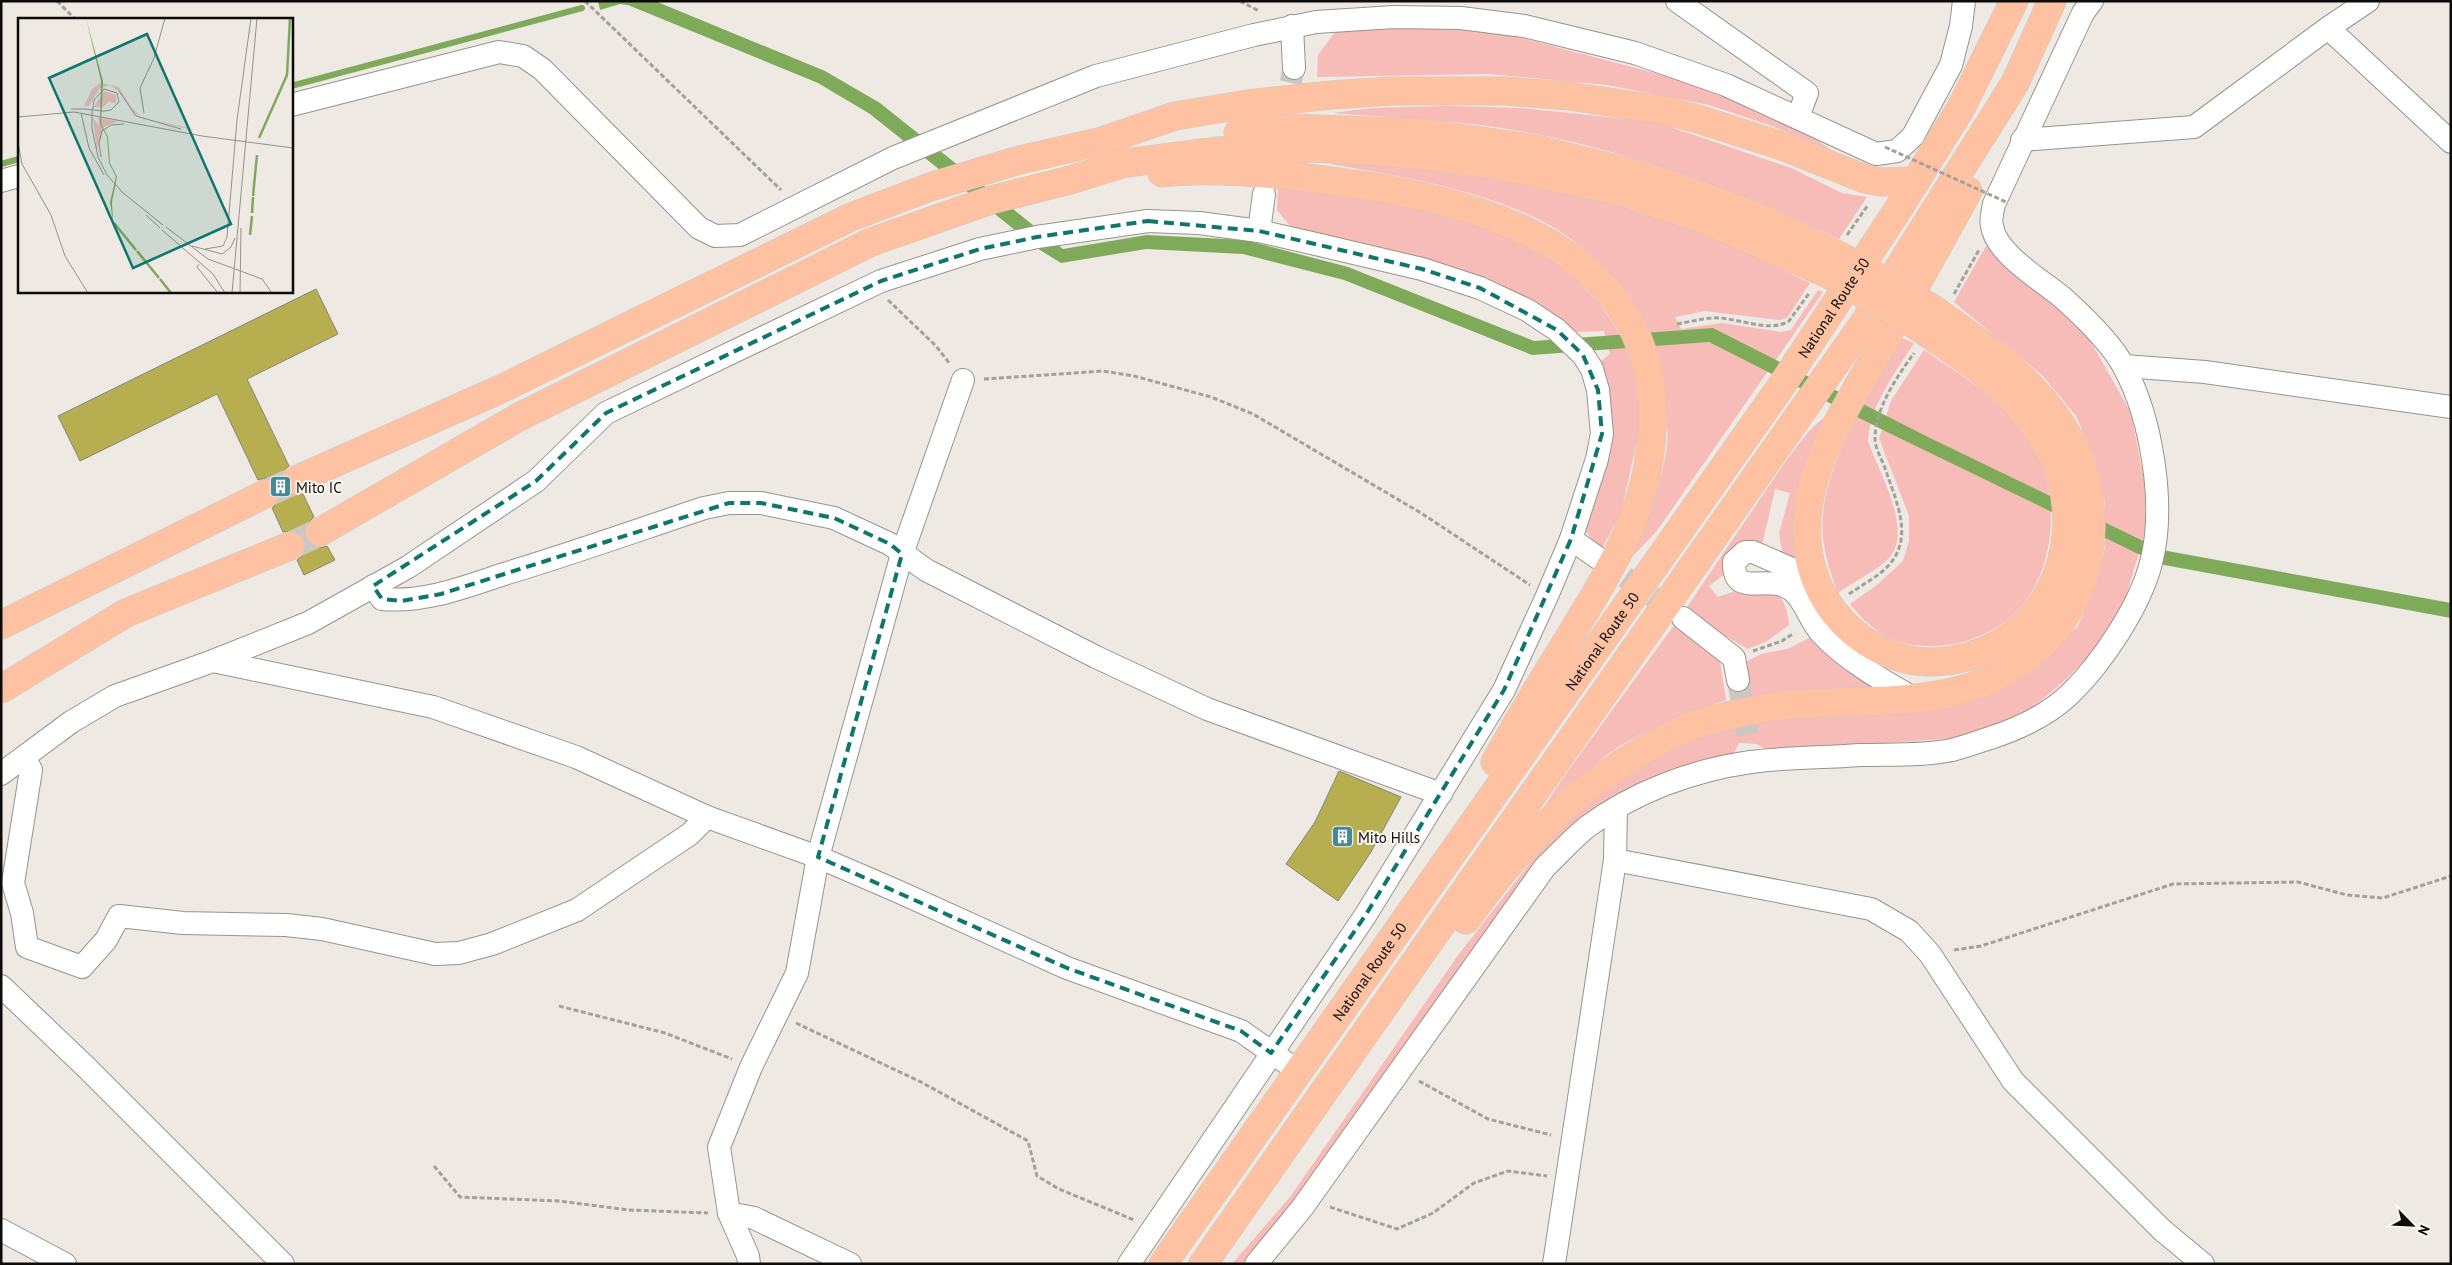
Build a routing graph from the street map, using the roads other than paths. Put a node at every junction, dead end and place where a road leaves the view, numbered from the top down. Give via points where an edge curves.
1 (1677, 1) edge
2 (1964, 1) edge
3 (2014, 1) edge
4 (2052, 1) edge
5 (2092, 1) edge
6 (2368, 1) edge
7 (1319, 12) edge
8 (1292, 26) junction
9 (2328, 28) junction
10 (1294, 68) tunnel mouth
11 (2015, 83) junction
12 (292, 105) edge
13 (1798, 117) junction
14 (2022, 140) junction
15 (1102, 141) junction
16 (2451, 142) edge
17 (18, 176) edge
18 (1070, 180) junction
19 (1, 181) edge
20 (1916, 181) junction
21 (1264, 194) dead end
22 (1259, 231) junction
23 (1832, 265) junction
24 (1929, 320) junction
25 (2124, 366) junction
26 (963, 380) road end
27 (2451, 408) edge
28 (296, 480) tunnel mouth
29 (265, 494) tunnel mouth
30 (320, 532) tunnel mouth
31 (1571, 539) junction
32 (290, 546) tunnel mouth
33 (902, 554) junction
34 (1598, 558) tunnel mouth
35 (1815, 580) junction
36 (373, 586) junction
37 (1683, 618) tunnel mouth
38 (1, 625) edge
39 (213, 661) junction
40 (1738, 680) tunnel mouth
41 (1, 689) edge
42 (1915, 699) junction
43 (24, 757) junction
44 (1, 774) edge
45 (1441, 794) junction
46 (1616, 808) junction
47 (707, 817) junction
48 (818, 857) junction
49 (1615, 860) junction
50 (1416, 903) junction
51 (1, 986) edge
52 (1271, 1053) junction
53 (1298, 1071) junction
54 (1265, 1174) junction
55 (729, 1213) junction
56 (1, 1230) edge
57 (65, 1264) edge
58 (283, 1264) edge
59 (749, 1264) edge
60 (850, 1264) edge
61 (1129, 1264) edge
62 (1163, 1264) edge
63 (1203, 1264) edge
64 (1256, 1264) edge
65 (1554, 1264) edge
66 (2203, 1264) edge

1 - 13 street via 1807,93
2 - 13 street via 1951,65 1913,136 1897,151 1876,154
3 - 20 highway, National Route 50 via 1961,108
4 - 11 highway
5 - 14 street via 2083,13
6 - 9 street
7 - 8 street
7 - 13 street via 1461,18 1524,26 1635,52 1726,85
8 - 10 street
8 - 12 street via 1096,76 893,158 740,235 715,236 699,228 542,69 523,56 498,52
9 - 14 street via 2194,127
9 - 16 street
11 - 35 highway via 1968,190 1844,410 1828,445 1810,495 1807,519 1809,559
11 - 54 highway via 1866,320
14 - 25 street via 1994,204 1991,227 2007,254 2064,299
15 - 20 highway via 1175,116 1248,104 1331,95 1506,91 1569,96 1663,110 1740,132 1865,179
15 - 23 highway via 1292,128 1425,133 1478,140 1583,160 1676,186 1761,218
15 - 28 highway via 1016,161 930,187 851,218 505,387
17 - 19 street
18 - 23 highway via 1126,163 1218,150 1360,149 1449,158 1614,190
18 - 30 highway via 991,200 871,242 519,417
18 - 50 highway via 1170,172 1295,176 1448,202 1490,214 1564,251 1597,280 1627,319 1646,367 1652,395 1651,449 1639,500 1591,602 1526,708
20 - 50 highway, National Route 50 via 1784,382
21 - 22 street
22 - 31 street via 1422,269 1480,288 1527,310 1557,330 1583,355 1598,390 1602,434
22 - 36 street via 1199,222 1148,221 999,245 881,281 606,413 536,481 408,567
23 - 24 highway, bridge
24 - 35 highway via 2019,406 2046,442 2066,500 2064,546 2059,569 2040,607 2012,637 1978,655 1944,662 1907,660 1872,646 1838,618
24 - 42 highway via 1982,344 2041,396 2061,422 2085,470 2090,495 2091,543 2085,570 2065,617 2034,653 2014,667 1968,689
25 - 27 street via 2205,372
25 - 46 street via 2141,410 2151,451 2157,499 2156,539 2151,564 2132,612 2070,694 2030,721 1994,737 1949,750 1750,752 1677,779
26 - 33 street
29 - 38 highway
31 - 34 street
31 - 45 street via 1504,690
32 - 41 highway via 126,613
33 - 36 street via 890,544 834,518 760,503 729,503 704,508 441,594 402,601 382,599
33 - 45 street via 926,570 1096,657 1207,709
33 - 48 street
35 - 42 street via 1753,552 1745,552 1734,562 1740,582 1748,585 1770,582 1796,593 1819,630 1844,655
36 - 39 street via 308,623
37 - 40 street via 1734,658
39 - 43 street via 115,696 71,722
39 - 47 street via 433,707 576,757
42 - 54 highway via 1786,705 1752,710 1688,727 1630,756 1607,772 1548,821 1517,856 1475,907 1340,1098
43 - 44 street
43 - 47 street via 31,770 13,883 27,947 82,967 106,940 119,916 184,923 286,925 322,929 435,954 459,953 492,944 577,910 690,834
45 - 52 street via 1365,916
46 - 49 street
46 - 64 street via 1586,828 1545,867 1308,1200
47 - 48 street
48 - 52 street via 1067,968 1241,1031
48 - 55 street via 797,973 751,1067 719,1147
49 - 65 street
49 - 66 street via 1871,909 1909,931 1930,954 2013,1081 2162,1230
50 - 53 highway, National Route 50
51 - 58 street
52 - 53 street
52 - 61 street
53 - 62 highway, National Route 50
54 - 63 highway
55 - 59 street
55 - 60 street via 754,1218
56 - 57 street

